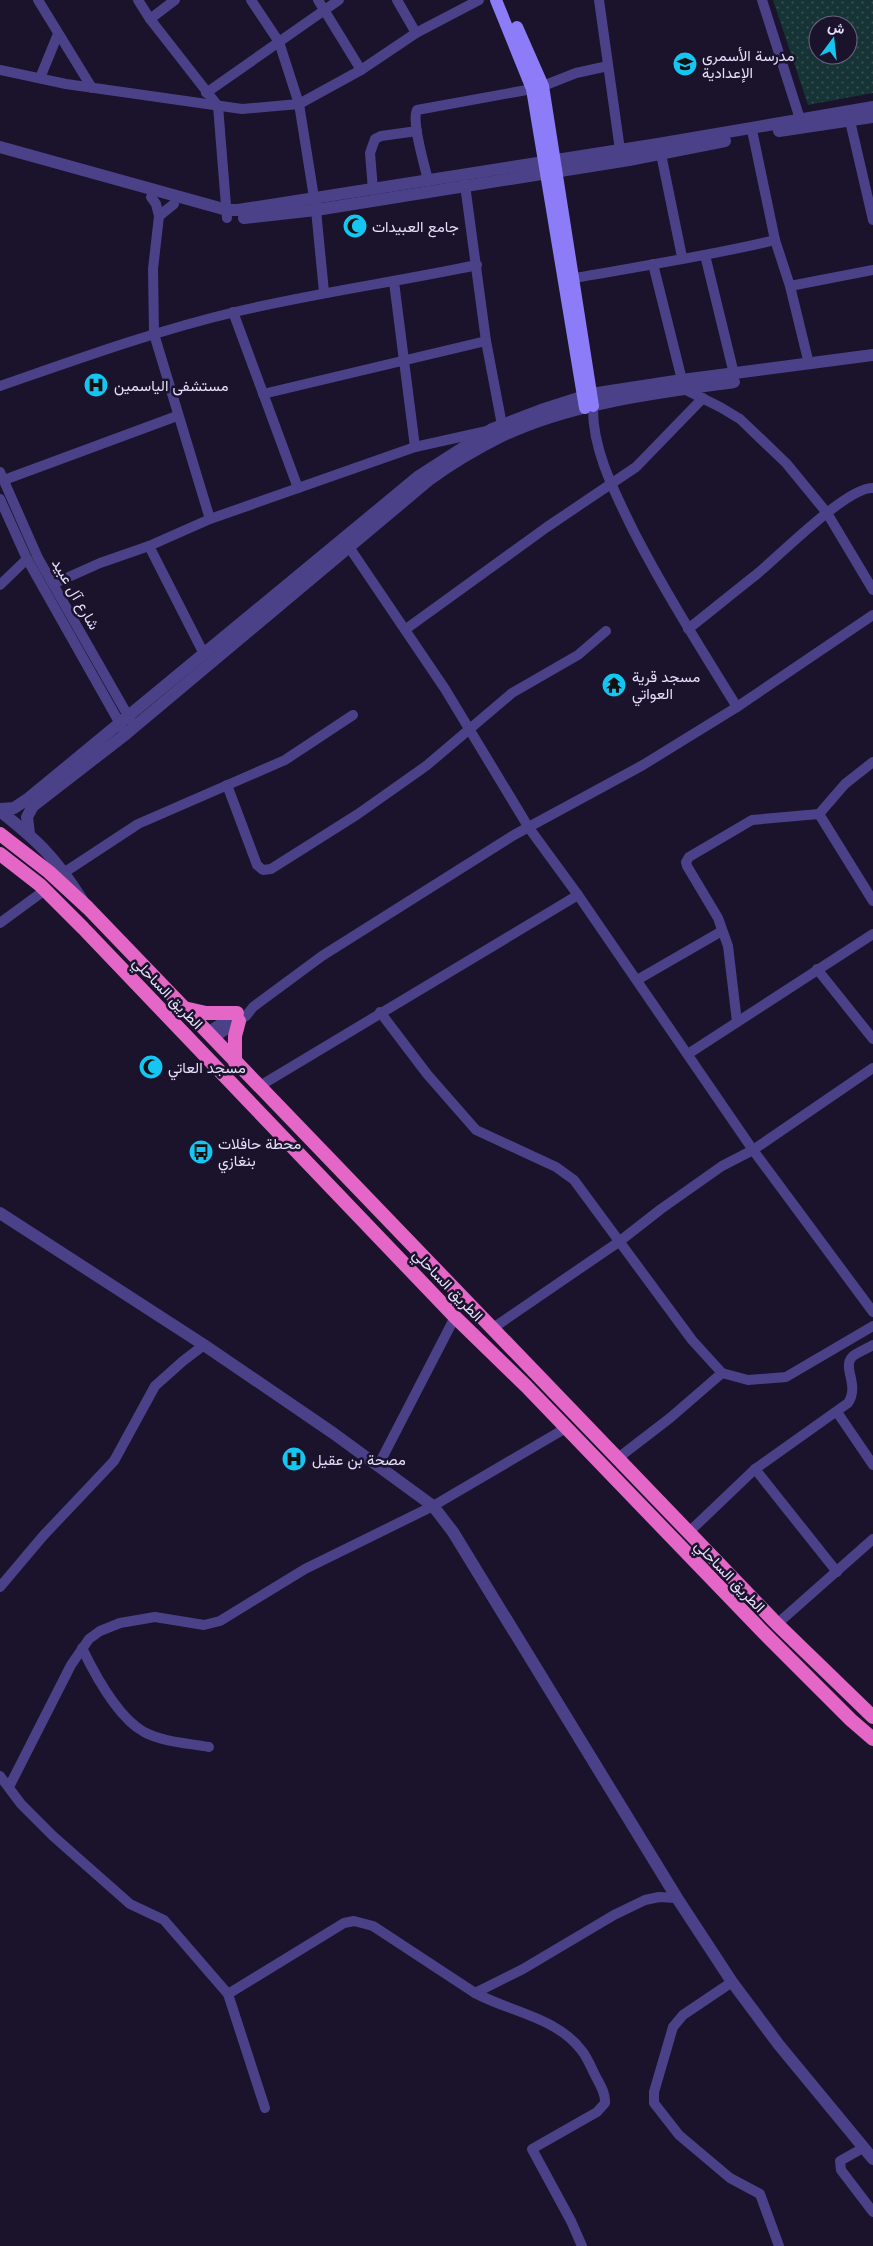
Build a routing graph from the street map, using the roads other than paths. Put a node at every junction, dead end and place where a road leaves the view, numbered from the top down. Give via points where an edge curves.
1 (38, 0) edge
2 (138, 0) edge
3 (175, 0) edge
4 (251, 0) edge
5 (318, 0) edge
6 (339, 0) edge
7 (397, 0) edge
8 (479, 0) edge
9 (496, 0) edge
10 (505, 0) edge
11 (599, 0) edge
12 (762, 0) edge
13 (325, 9) junction
14 (150, 19) junction
15 (416, 33) junction
16 (58, 34) junction
17 (279, 42) junction
18 (608, 66) junction
19 (0, 70) edge
20 (361, 70) junction
21 (40, 78) junction
22 (538, 87) junction
23 (92, 88) junction
24 (206, 93) junction
25 (299, 104) junction
26 (218, 106) junction
27 (873, 107) edge
28 (873, 117) edge
29 (800, 119) junction
30 (850, 121) junction
31 (418, 131) junction
32 (753, 135) junction
33 (0, 147) edge
34 (620, 150) junction
35 (660, 154) junction
36 (0, 155) edge
37 (551, 167) junction
38 (428, 181) junction
39 (465, 185) junction
40 (372, 190) junction
41 (151, 197) junction
42 (174, 204) junction
43 (315, 205) junction
44 (227, 214) junction
45 (158, 216) junction
46 (873, 220) edge
47 (775, 240) junction
48 (705, 255) junction
49 (682, 257) junction
50 (653, 264) junction
51 (477, 265) junction
52 (873, 270) edge
53 (574, 278) junction
54 (394, 282) junction
55 (790, 286) junction
56 (324, 292) junction
57 (233, 312) junction
58 (154, 334) junction
59 (486, 341) junction
60 (873, 355) edge
61 (404, 360) junction
62 (873, 363) edge
63 (809, 364) junction
64 (734, 374) junction
65 (683, 385) junction
66 (0, 386) edge
67 (263, 394) junction
68 (703, 398) junction
69 (588, 401) junction
70 (177, 416) junction
71 (497, 427) junction
72 (415, 447) junction
73 (2, 476) edge
74 (611, 486) junction
75 (298, 488) junction
76 (873, 488) edge
77 (0, 498) edge
78 (828, 512) junction
79 (210, 519) junction
80 (149, 546) junction
81 (349, 547) junction
82 (27, 559) junction
83 (53, 584) junction
84 (0, 586) edge
85 (873, 590) edge
86 (873, 615) edge
87 (406, 629) junction
88 (688, 629) junction
89 (606, 631) dead end
90 (204, 654) junction
91 (737, 707) junction
92 (353, 715) dead end
93 (126, 725) junction
94 (469, 730) junction
95 (873, 762) edge
96 (227, 785) junction
97 (0, 810) edge
98 (819, 814) junction
99 (529, 828) junction
100 (0, 834) edge
101 (29, 834) junction
102 (0, 854) edge
103 (65, 872) junction
104 (45, 890) junction
105 (578, 895) junction
106 (873, 902) edge
107 (88, 908) junction
108 (0, 923) edge
109 (722, 931) junction
110 (873, 934) edge
111 (817, 969) junction
112 (637, 980) junction
113 (184, 1008) junction
114 (380, 1012) junction
115 (238, 1017) junction
116 (737, 1022) junction
117 (210, 1036) junction
118 (873, 1039) edge
119 (688, 1054) junction
120 (235, 1062) junction
121 (873, 1068) edge
122 (258, 1087) junction
123 (753, 1150) junction
124 (0, 1213) edge
125 (620, 1241) junction
126 (873, 1312) edge
127 (455, 1317) junction
128 (873, 1326) edge
129 (493, 1328) junction
130 (204, 1345) junction
131 (873, 1345) edge
132 (722, 1373) junction
133 (836, 1412) junction
134 (566, 1428) junction
135 (618, 1458) junction
136 (873, 1465) edge
137 (378, 1466) junction
138 (755, 1468) junction
139 (433, 1506) junction
140 (689, 1532) junction
141 (873, 1539) edge
142 (837, 1572) junction
143 (0, 1587) edge
144 (777, 1624) junction
145 (82, 1648) junction
146 (873, 1717) edge
147 (873, 1739) edge
148 (208, 1747) dead end
149 (0, 1776) edge
150 (9, 1787) junction
151 (677, 1898) junction
152 (732, 1982) junction
153 (475, 1993) junction
154 (228, 1994) junction
155 (265, 2108) dead end
156 (863, 2148) junction
157 (873, 2159) edge
158 (873, 2212) edge
159 (582, 2246) edge
160 (779, 2246) edge

1 - 16 street
2 - 14 street
3 - 14 street
4 - 17 street
5 - 13 street
6 - 13 street
7 - 15 street
8 - 15 street
9 - 22 main road
10 - 22 main road
11 - 18 street
12 - 29 street
13 - 17 street
13 - 20 street
14 - 24 street
15 - 20 street
16 - 21 street
16 - 23 street
17 - 24 street
17 - 25 street
18 - 22 street
18 - 34 street
19 - 21 street
20 - 25 street
21 - 23 street
22 - 31 street via 417,110
22 - 37 main road
23 - 26 street
24 - 26 street
25 - 26 street via 242,109
25 - 43 street
26 - 44 street
27 - 29 street
28 - 30 street
29 - 34 street
30 - 32 street
30 - 46 street
31 - 38 street
31 - 40 street via 375,139 370,152
32 - 35 street
32 - 47 street
33 - 44 street
34 - 37 street
35 - 37 street
35 - 49 street
36 - 41 street
37 - 38 street
37 - 39 street
37 - 53 main road
37 - 69 main road
38 - 40 street
39 - 43 street
39 - 51 street
40 - 43 street
41 - 42 street
41 - 45 street
42 - 44 street
42 - 45 street
43 - 44 street via 238,210
43 - 56 street
45 - 58 street via 153,269
47 - 48 street
47 - 55 street
48 - 49 street
48 - 64 street
49 - 50 street
50 - 53 street
50 - 65 street
51 - 54 street
51 - 59 street
52 - 55 street
53 - 69 main road
54 - 56 street
54 - 61 street
55 - 63 street
56 - 57 street
57 - 58 street
57 - 67 street
58 - 66 street
58 - 70 street
59 - 61 street
59 - 71 street
60 - 63 street
61 - 67 street
61 - 72 street
62 - 65 street
63 - 64 street
64 - 65 street
65 - 68 street
65 - 69 street
67 - 75 street
68 - 74 street via 648,457
68 - 78 street via 760,436
69 - 71 street
69 - 74 street
69 - 81 street via 505,435 453,463
70 - 73 street
70 - 79 street
71 - 72 street
71 - 90 street via 419,476
72 - 75 street
73 - 83 street, شارع آل عبيد
74 - 87 street via 547,526
74 - 88 street
75 - 79 street
76 - 78 street via 865,488
77 - 82 street, شارع آل عبيد
78 - 85 street
78 - 88 street
79 - 80 street
80 - 83 street
80 - 90 street
81 - 87 street
81 - 93 street
82 - 84 street
82 - 93 street, شارع آل عبيد
83 - 93 street, شارع آل عبيد
86 - 91 street
87 - 94 street
88 - 91 street
89 - 94 street via 578,655 512,693
90 - 93 street
91 - 99 street via 643,765
92 - 96 street via 285,760
93 - 97 street via 14,808
93 - 101 street via 33,806 27,817
94 - 96 street via 426,766 358,814 267,870 257,865
94 - 99 street
95 - 98 street via 845,784
96 - 103 street via 138,824
97 - 101 street
98 - 106 street
98 - 109 street via 752,820 690,857 687,866
99 - 105 street
99 - 115 street via 322,956
100 - 107 highway, الطريق الساحلي
101 - 103 street
102 - 104 highway, الطريق الساحلي
103 - 107 street
104 - 108 street
104 - 127 highway, الطريق الساحلي
105 - 112 street
105 - 114 street
107 - 113 highway, الطريق الساحلي
109 - 112 street
109 - 116 street via 728,946
110 - 111 street
111 - 116 street
111 - 118 street
112 - 119 street
113 - 115 highway
113 - 117 highway, الطريق الساحلي
114 - 122 street
114 - 125 street via 427,1074 476,1130 556,1167 574,1180
115 - 117 street
115 - 120 highway
116 - 119 street
117 - 120 highway, الطريق الساحلي
119 - 123 street
120 - 122 highway, الطريق الساحلي
121 - 123 street
122 - 129 highway, الطريق الساحلي
123 - 125 street via 722,1166
123 - 126 street
124 - 130 street
125 - 129 street
125 - 132 street via 692,1340
127 - 134 highway, الطريق الساحلي
127 - 137 street
128 - 132 street via 786,1377 748,1380
129 - 135 highway, الطريق الساحلي
130 - 137 street
130 - 143 street via 155,1386 114,1461 42,1536
131 - 133 street via 850,1360 854,1389 852,1396
132 - 135 street
133 - 136 street
133 - 138 street
134 - 139 street
134 - 147 highway, الطريق الساحلي via 761,1630
135 - 140 highway, الطريق الساحلي
137 - 139 street
138 - 140 street
138 - 142 street
139 - 145 street via 305,1569 220,1621 204,1625 155,1617 120,1623 100,1631
139 - 151 street via 454,1532
140 - 144 highway, الطريق الساحلي
141 - 142 street
142 - 144 street
144 - 146 highway, الطريق الساحلي
145 - 148 street via 95,1675 135,1726 164,1739
145 - 150 street
149 - 150 street
150 - 154 street via 53,1836 130,1904 164,1920
151 - 152 street
151 - 153 street via 645,1900
152 - 156 street via 779,2046
152 - 160 street via 683,2015 673,2027 654,2092 654,2103 679,2135 730,2178 760,2194
153 - 154 street via 373,1926 354,1921 344,1923
153 - 159 street via 493,2003 538,2018 573,2041 583,2051 604,2095 606,2103 597,2112 532,2149
154 - 155 street
156 - 157 street
156 - 158 street via 840,2161 839,2165

